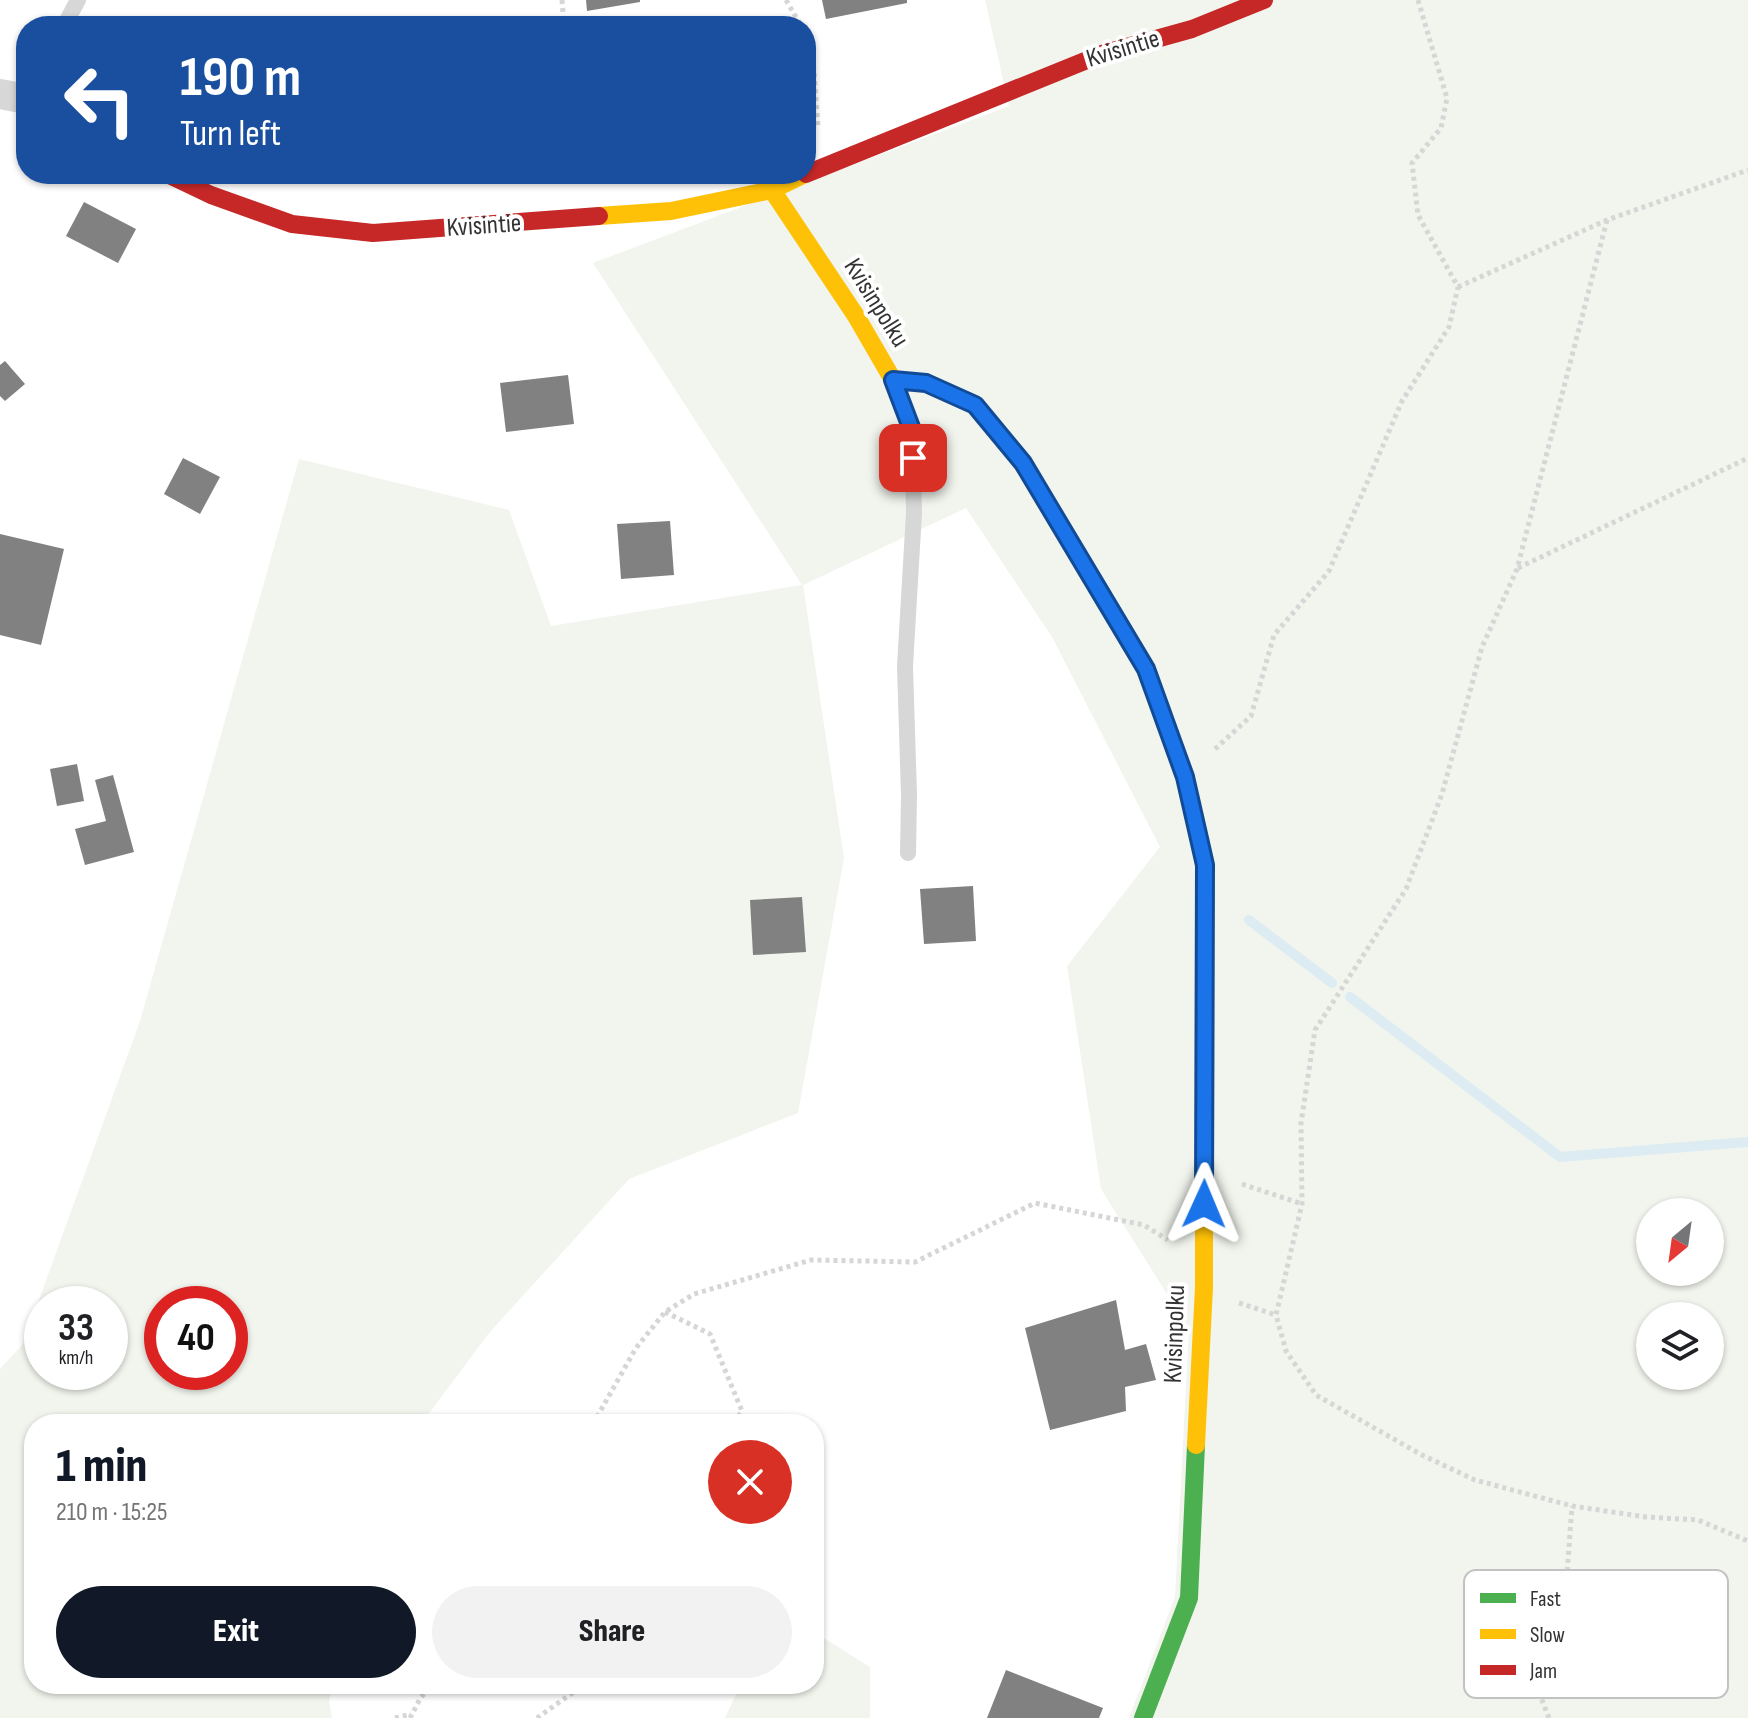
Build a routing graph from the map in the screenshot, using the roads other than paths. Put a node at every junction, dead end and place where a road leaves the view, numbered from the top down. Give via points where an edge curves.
1 (1264, 0) edge
2 (816, 169) edge
3 (188, 184) edge
4 (784, 184) edge
5 (772, 190) junction
6 (893, 380) junction
7 (908, 853) dead end
8 (1143, 1718) edge

1 - 2 street, Kvisintie via 1192,29 1102,54
3 - 5 street, Kvisintie via 292,224 373,233 671,211
4 - 5 street, Kvisintie
5 - 6 street, Kvisinpolku
6 - 7 lane via 912,430 914,513 905,666
6 - 8 street, Kvisinpolku via 926,383 975,405 1023,463 1146,669 1185,777 1205,865 1204,1287 1189,1598

